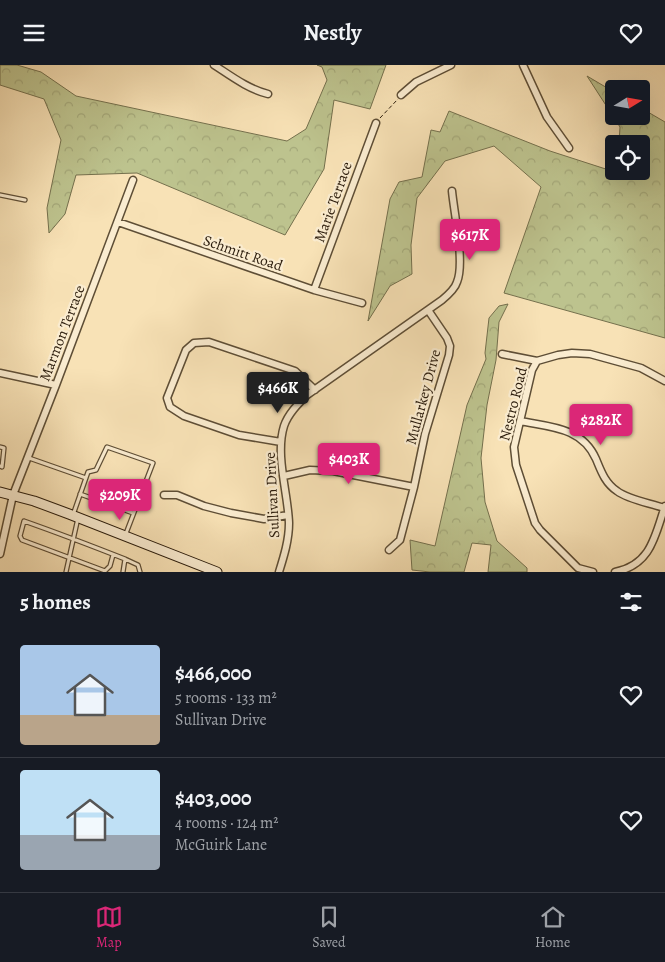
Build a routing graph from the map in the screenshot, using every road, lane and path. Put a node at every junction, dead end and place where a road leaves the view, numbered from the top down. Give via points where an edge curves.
1 (214, 65) edge
2 (451, 65) edge
3 (523, 65) edge
4 (268, 93) dead end
5 (402, 95) joint
6 (376, 123) joint
7 (569, 147) dead end
8 (133, 180) dead end
9 (452, 191) dead end
10 (0, 195) edge
11 (25, 200) dead end
12 (118, 222) junction
13 (314, 290) junction
14 (362, 303) dead end
15 (428, 310) junction
16 (502, 354) dead end
17 (537, 361) junction
18 (0, 373) edge
19 (665, 381) edge
20 (56, 385) junction
21 (315, 390) junction
22 (520, 421) junction
23 (281, 442) junction
24 (0, 447) edge
25 (28, 457) junction
26 (0, 466) edge
27 (284, 476) junction
28 (86, 478) junction
29 (414, 487) junction
30 (0, 492) edge
31 (80, 494) junction
32 (14, 495) junction
33 (164, 495) dead end
34 (665, 507) edge
35 (133, 513) junction
36 (288, 515) junction
37 (76, 517) junction
38 (3, 529) edge
39 (125, 536) junction
40 (74, 539) junction
41 (389, 550) dead end
42 (0, 554) edge
43 (113, 555) junction
44 (70, 558) junction
45 (125, 559) junction
46 (577, 570) edge
47 (66, 572) edge
48 (123, 572) edge
49 (140, 572) edge
50 (217, 572) edge
51 (279, 572) edge
52 (593, 572) edge
53 (615, 572) edge

1 - 4 street via 257,91
2 - 5 street via 416,82
3 - 7 street via 547,117
5 - 6 path
6 - 13 street, Marie Terrace
8 - 12 street, Marmon Terrace
9 - 15 street via 460,256 458,282 447,296
10 - 11 lane
12 - 13 street, Schmitt Road
12 - 20 street, Marmon Terrace
13 - 14 street, Schmitt Road
15 - 21 street, Sullivan Drive
15 - 29 street, Mullarkey Drive via 450,346
16 - 17 street
17 - 19 street, Nestro Road via 572,353 590,354 641,368
17 - 22 street, Nestro Road
18 - 20 street
20 - 25 street, Marmon Terrace
21 - 23 street, Sullivan Drive via 290,415 284,425
21 - 23 street via 295,371 209,343 194,343 186,350 167,398 170,407 184,416 239,435
22 - 34 street via 576,434 587,443 605,479 616,491
22 - 46 street, Nestro Road via 514,447 516,465 535,523
23 - 27 street, Sullivan Drive
24 - 26 lane via 4,448
25 - 28 lane
25 - 32 street, Marmon Terrace
27 - 29 street via 310,470 333,471
27 - 36 street, Sullivan Drive
28 - 31 lane
28 - 35 lane via 88,472 96,470 107,447 153,463
29 - 41 street, Mullarkey Drive via 400,540
30 - 32 main road
31 - 35 lane
31 - 37 lane
32 - 37 main road
32 - 38 street, Marmon Terrace
33 - 36 street via 177,495 204,506 264,519
34 - 53 street via 651,547 635,565
35 - 39 lane
36 - 51 street, Sullivan Drive via 288,539
37 - 39 main road
37 - 40 lane
38 - 42 street, Marmon Terrace
39 - 50 main road
40 - 43 lane
40 - 44 lane
40 - 44 lane via 24,521 20,536 22,540
43 - 44 lane via 105,571
43 - 45 lane
44 - 47 lane
45 - 48 lane
45 - 49 lane via 138,565
46 - 52 street, Nestro Road

